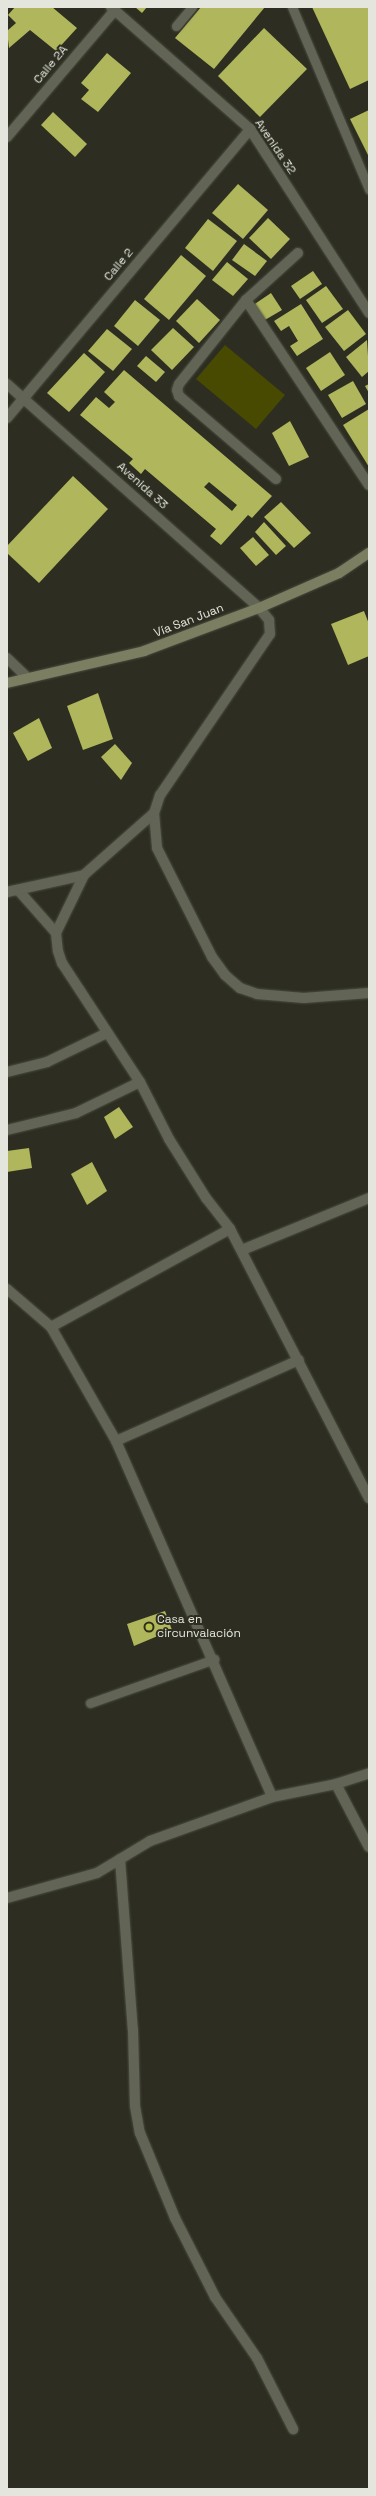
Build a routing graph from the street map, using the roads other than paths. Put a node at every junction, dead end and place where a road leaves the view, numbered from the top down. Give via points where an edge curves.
1 (192, 7) edge
2 (292, 7) edge
3 (113, 9) edge
4 (176, 26) dead end
5 (250, 129) junction
6 (7, 137) edge
7 (369, 188) edge
8 (298, 253) dead end
9 (246, 300) junction
10 (369, 313) edge
11 (7, 384) edge
12 (24, 398) junction
13 (7, 418) edge
14 (276, 478) dead end
15 (369, 485) edge
16 (369, 553) edge
17 (259, 608) junction
18 (7, 658) edge
19 (27, 677) junction
20 (7, 683) edge
21 (154, 813) junction
22 (84, 875) junction
23 (19, 891) junction
24 (7, 892) edge
25 (56, 933) junction
26 (369, 993) edge
27 (106, 1033) junction
28 (7, 1072) edge
29 (140, 1082) junction
30 (7, 1130) edge
31 (369, 1198) edge
32 (230, 1229) junction
33 (242, 1250) junction
34 (7, 1289) edge
35 (51, 1327) junction
36 (299, 1360) junction
37 (116, 1441) junction
38 (369, 1498) edge
39 (214, 1659) junction
40 (90, 1703) dead end
41 (369, 1773) edge
42 (336, 1784) junction
43 (272, 1797) junction
44 (369, 1847) edge
45 (120, 1859) junction
46 (7, 1898) edge
47 (293, 2429) dead end

1 - 4 lane
2 - 7 lane
3 - 5 street, Avenida 32
3 - 6 street, Calle 2A
5 - 10 street, Avenida 32
5 - 12 street, Calle 2
8 - 9 street
9 - 14 street via 179,384 177,390 179,396
9 - 15 street
11 - 12 street, Avenida 33
12 - 13 street, Calle 2
12 - 17 street, Avenida 33
16 - 17 street, Vía San Juan via 339,573
17 - 19 street, Vía San Juan via 144,652
17 - 21 street, Avenida 33 via 269,620 270,634 160,795
18 - 19 street
19 - 20 street, Vía San Juan
21 - 22 street
21 - 26 street via 157,848 212,957 225,975 240,988 278,998
22 - 23 street
22 - 25 street
23 - 24 street
23 - 25 street
25 - 27 street via 62,963
27 - 28 street via 47,1062
27 - 29 street
29 - 30 street via 76,1113
29 - 32 street via 198,1185
31 - 33 street
32 - 33 street
32 - 35 street
33 - 36 street
34 - 35 street
35 - 37 street
36 - 37 street
36 - 38 street
37 - 39 street
39 - 40 lane
39 - 43 street
41 - 42 street
42 - 43 street
42 - 44 street
43 - 45 street via 150,1841
45 - 46 street via 97,1873
45 - 47 street via 133,2037 135,2106 140,2133 175,2218 215,2297 256,2358

